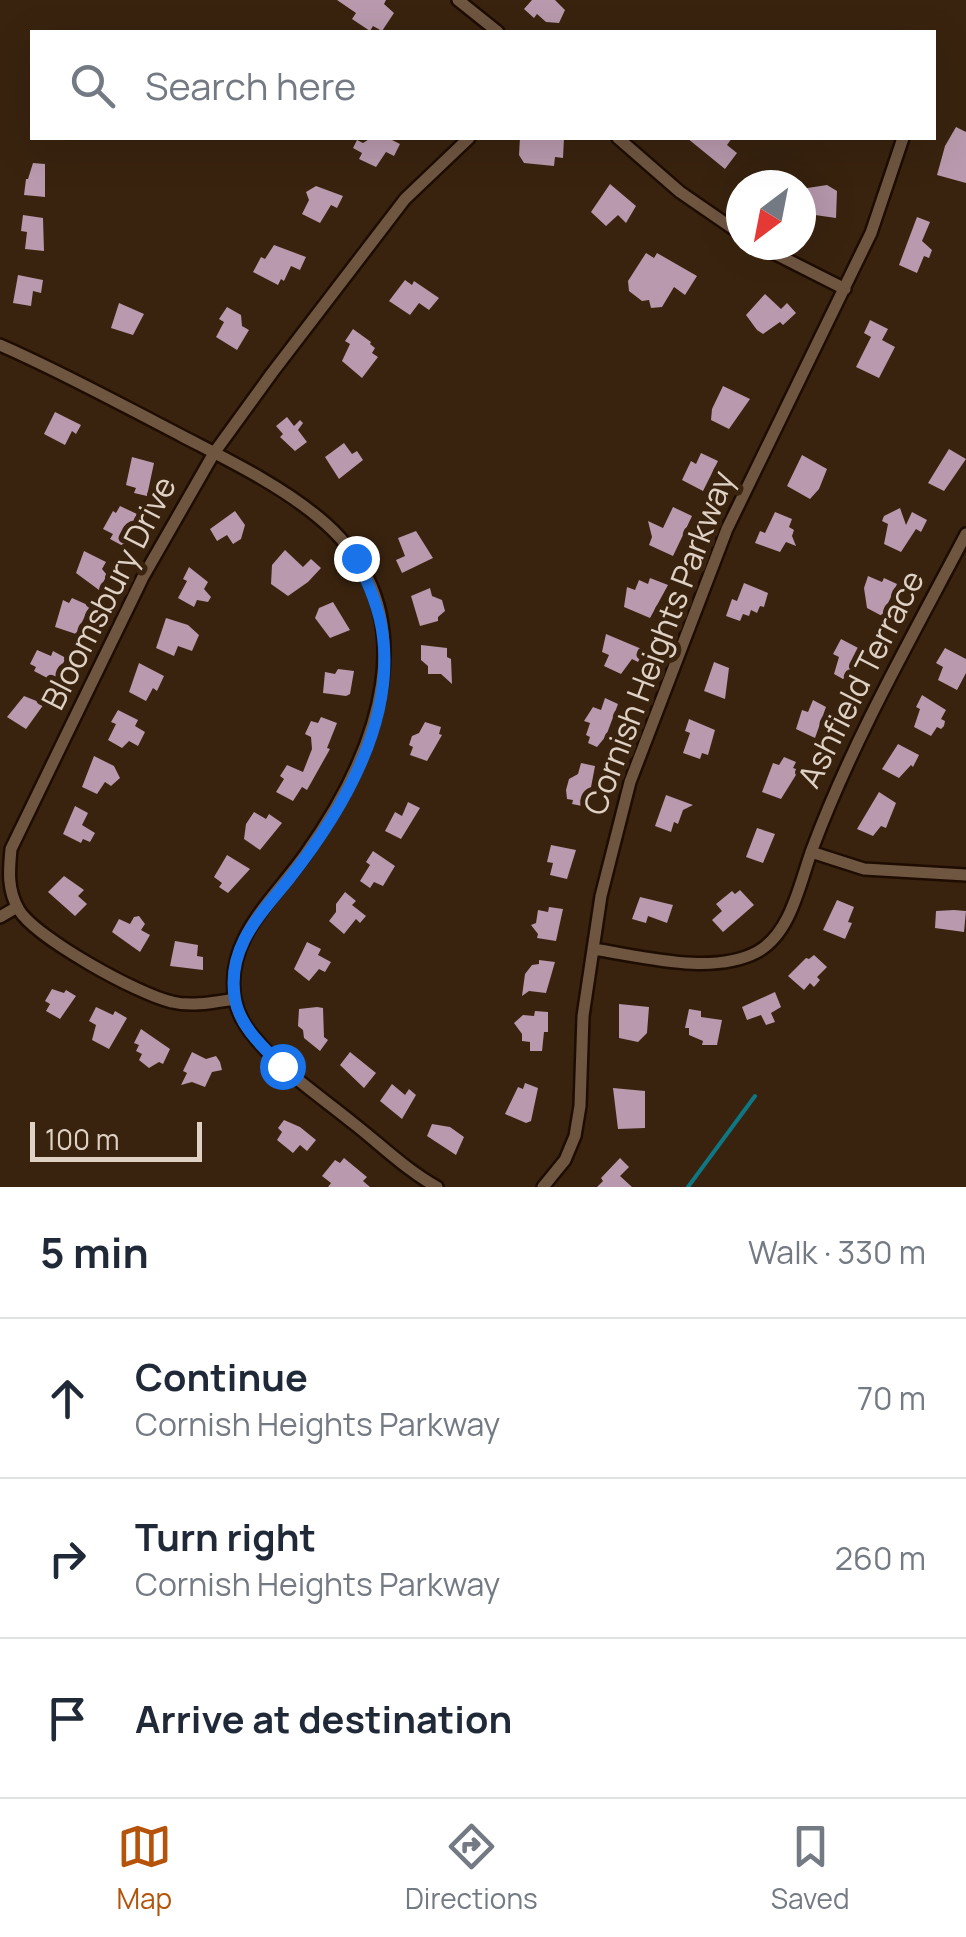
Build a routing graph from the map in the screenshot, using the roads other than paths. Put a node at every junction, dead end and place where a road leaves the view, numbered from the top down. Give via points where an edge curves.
1 (458, 0) edge
2 (496, 30) edge
3 (467, 140) edge
4 (620, 140) edge
5 (902, 140) edge
6 (726, 224) edge
7 (787, 260) edge
8 (845, 290) junction
9 (0, 345) edge
10 (214, 453) junction
11 (966, 534) edge
12 (811, 852) junction
13 (966, 875) edge
14 (17, 907) junction
15 (0, 917) edge
16 (593, 949) junction
17 (235, 999) junction
18 (437, 1187) edge
19 (543, 1187) edge

1 - 2 street
3 - 10 street, Bloomsbury Drive via 405,199
4 - 6 street
5 - 8 street, Cornish Heights Parkway
7 - 8 street
8 - 16 street, Cornish Heights Parkway via 727,530 665,686 610,852
9 - 10 street
10 - 14 street, Bloomsbury Drive via 143,577 11,848 9,880
10 - 17 street via 318,516 341,538 378,610 385,667 370,740 352,782 245,935
11 - 12 street, Ashfield Terrace via 861,732
12 - 13 street via 864,869
12 - 16 street, Ashfield Terrace via 787,918 772,940 743,959 709,964
14 - 15 street
14 - 17 street via 45,937 137,988 173,1002
16 - 19 street, Cornish Heights Parkway via 575,1136
17 - 18 street via 247,1028 282,1066

